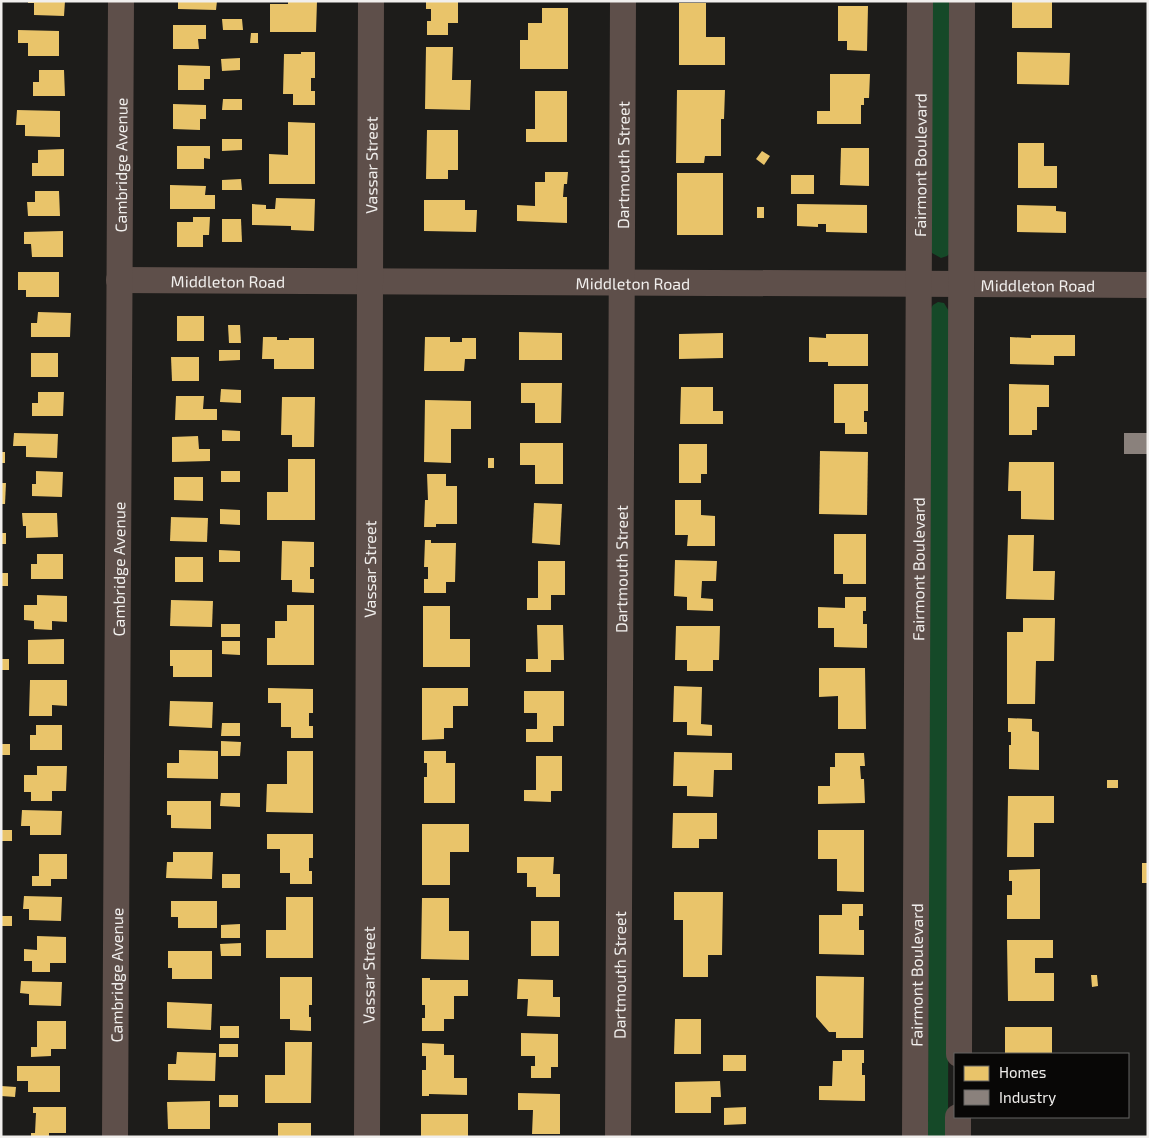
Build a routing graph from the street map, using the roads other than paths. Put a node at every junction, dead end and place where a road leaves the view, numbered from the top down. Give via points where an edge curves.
1 (121, 1) edge
2 (371, 1) edge
3 (623, 1) edge
4 (920, 1) edge
5 (962, 1) edge
6 (119, 280) junction
7 (370, 282) junction
8 (622, 283) junction
9 (918, 284) junction
10 (961, 284) junction
11 (1148, 285) edge
12 (959, 1053) edge
13 (958, 1118) edge
14 (115, 1137) edge
15 (367, 1137) edge
16 (618, 1137) edge
17 (915, 1137) edge
18 (958, 1137) edge

1 - 6 street, Cambridge Avenue
2 - 7 street, Vassar Street
3 - 8 street, Dartmouth Street
4 - 9 street, Fairmont Boulevard
5 - 10 street
6 - 7 street, Middleton Road
6 - 14 street, Cambridge Avenue
7 - 8 street, Middleton Road
7 - 15 street, Vassar Street
8 - 9 street, Middleton Road
8 - 16 street, Dartmouth Street
9 - 10 street, Middleton Road
9 - 17 street, Fairmont Boulevard
10 - 11 street, Middleton Road
10 - 12 street
13 - 18 street

